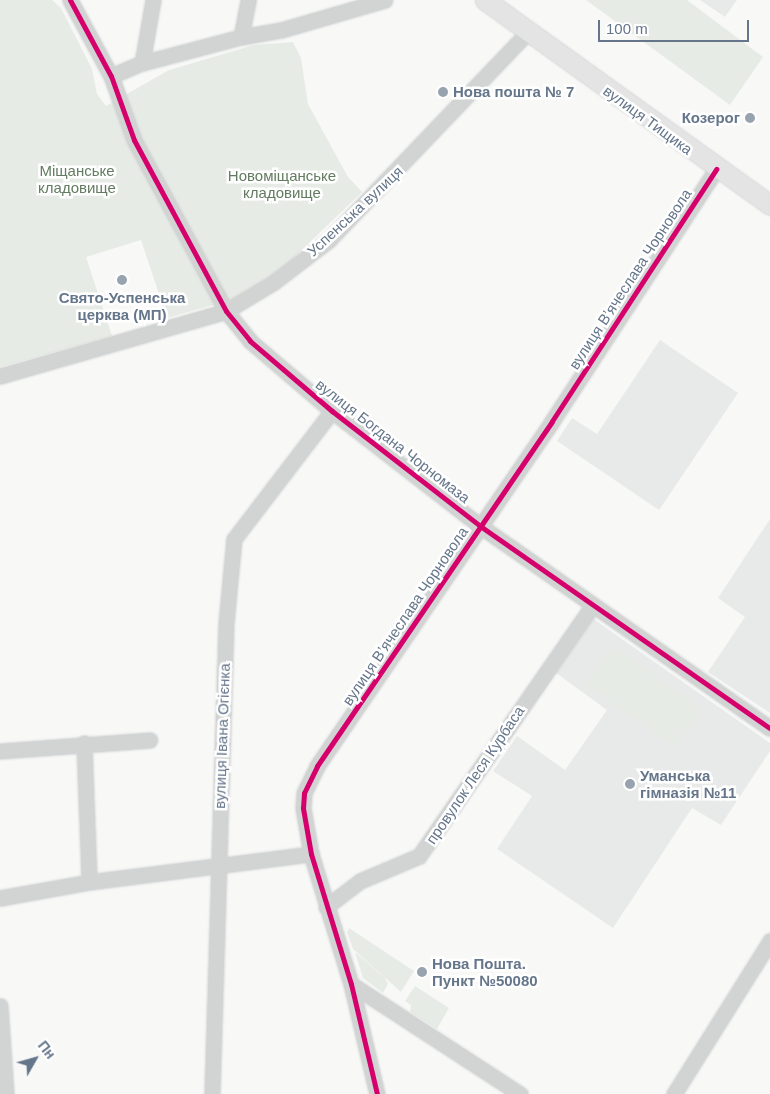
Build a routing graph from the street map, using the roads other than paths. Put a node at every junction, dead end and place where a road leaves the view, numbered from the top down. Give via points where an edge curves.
1 (70, 0) edge
2 (153, 0) edge
3 (248, 0) edge
4 (385, 0) edge
5 (486, 0) edge
6 (527, 33) junction
7 (241, 36) junction
8 (142, 63) junction
9 (111, 76) junction
10 (716, 169) junction
11 (770, 205) edge
12 (226, 311) junction
13 (0, 376) edge
14 (332, 411) junction
15 (480, 526) junction
16 (592, 606) junction
17 (770, 728) edge
18 (150, 740) dead end
19 (84, 743) junction
20 (0, 751) edge
21 (311, 854) junction
22 (218, 865) junction
23 (89, 882) junction
24 (0, 898) edge
25 (326, 906) junction
26 (770, 941) edge
27 (351, 984) junction
28 (0, 1006) edge
29 (6, 1094) edge
30 (212, 1094) edge
31 (377, 1094) edge
32 (520, 1094) edge
33 (674, 1094) edge

1 - 9 street, вулиця Богдана Чорномаза
2 - 8 street
3 - 7 street
4 - 7 street via 281,30
5 - 6 main road, вулиця Тищика
6 - 10 main road, вулиця Тищика
6 - 12 street, Успенська вулиця via 329,240 274,282
7 - 8 street
8 - 9 street
9 - 12 street, вулиця Богдана Чорномаза via 134,140
10 - 11 main road, вулиця Тищика
10 - 15 street, вулиця В’ячеслава Чорновола
12 - 13 street, Успенська вулиця
12 - 14 street, вулиця Богдана Чорномаза via 250,341
14 - 15 street, вулиця Богдана Чорномаза
14 - 22 street, вулиця Івана Огієнка via 234,539 226,623
15 - 16 street, вулиця Богдана Чорномаза
15 - 21 street, вулиця В’ячеслава Чорновола via 308,781 303,808
16 - 17 street, вулиця Богдана Чорномаза
16 - 25 street, провулок Леся Курбаса via 419,856 360,881
18 - 19 street
19 - 20 street
19 - 23 street
21 - 22 street
21 - 25 street, вулиця В’ячеслава Чорновола
22 - 23 street
22 - 30 street, вулиця Івана Огієнка
23 - 24 street
25 - 27 street, вулиця В’ячеслава Чорновола
26 - 33 street
27 - 31 street, вулиця В’ячеслава Чорновола
27 - 32 street
28 - 29 street

